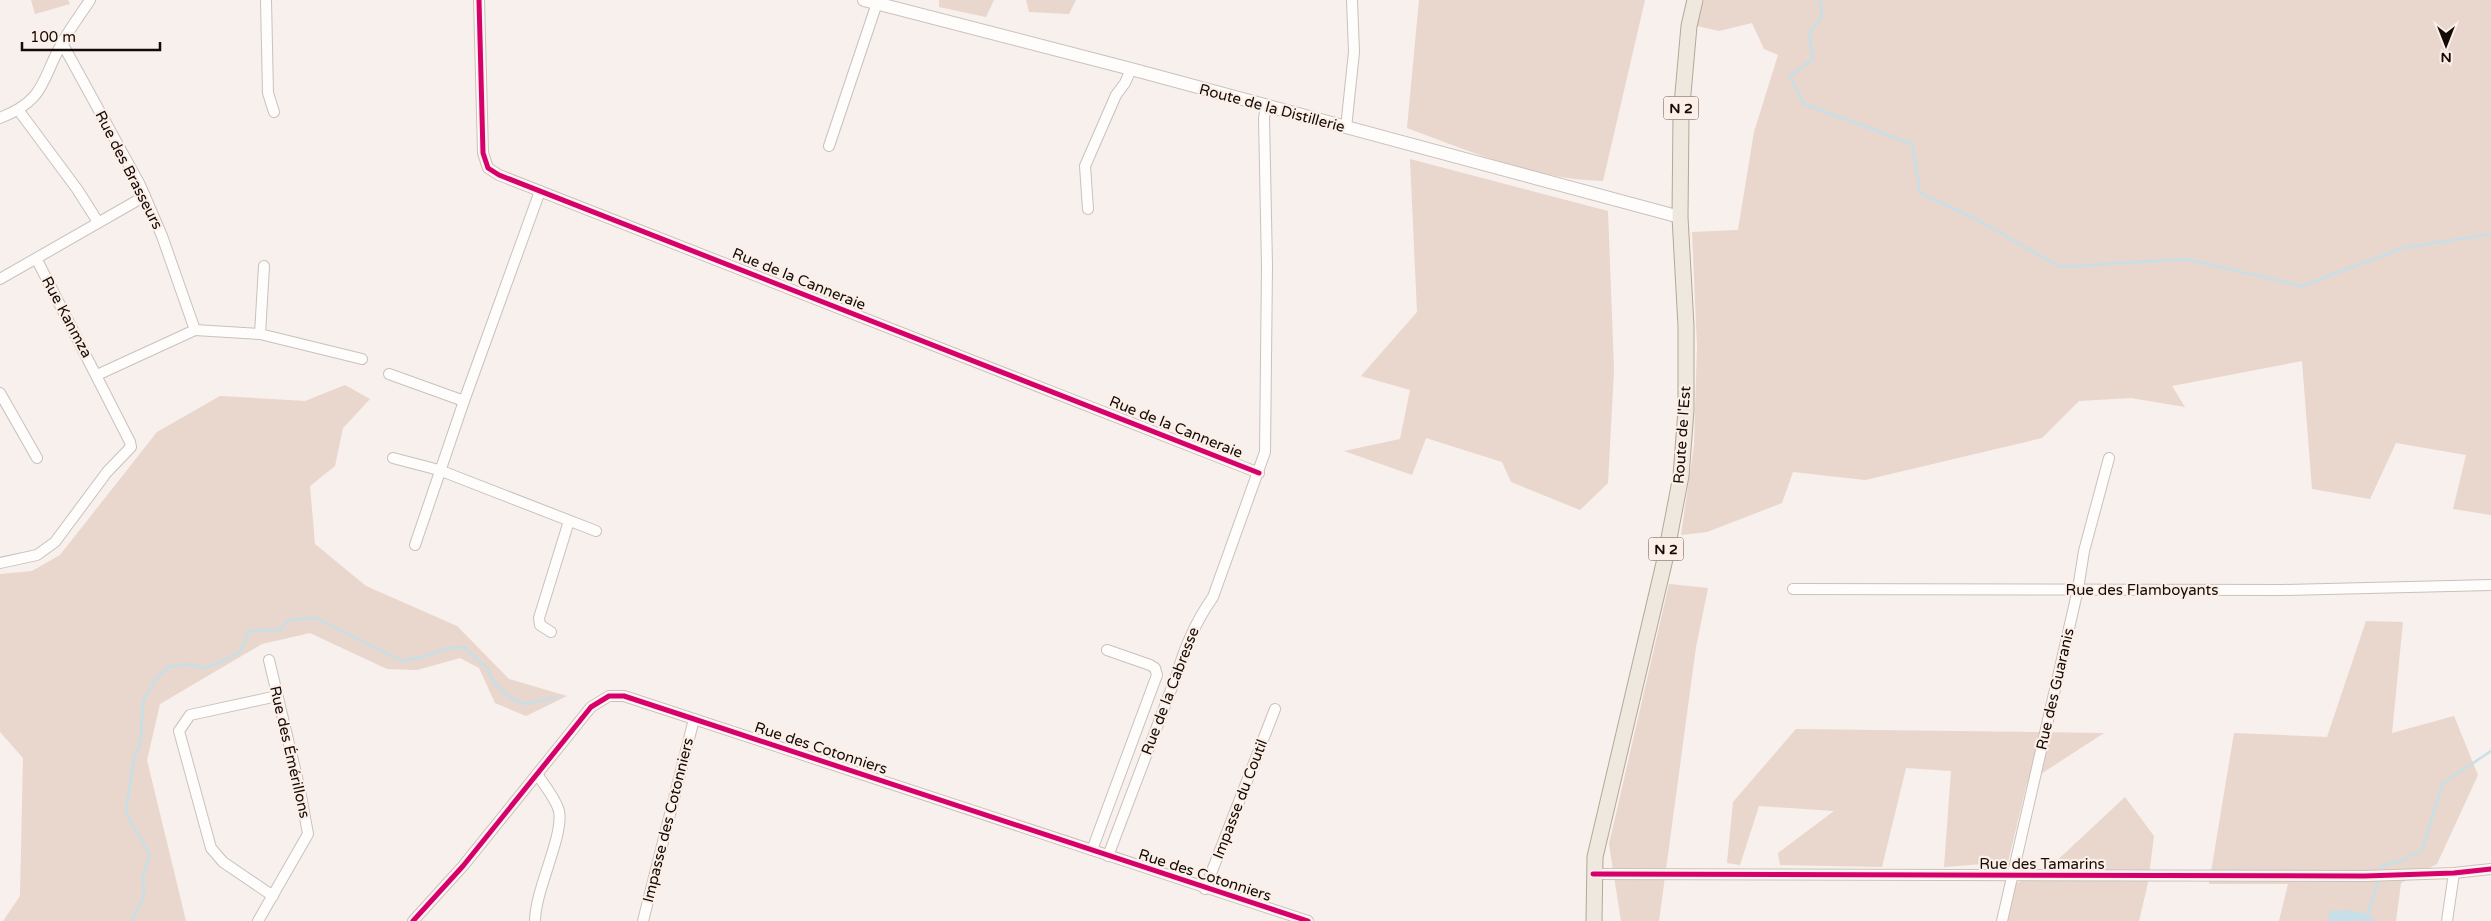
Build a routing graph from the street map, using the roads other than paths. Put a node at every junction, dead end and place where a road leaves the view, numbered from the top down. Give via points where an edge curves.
1 (90, 0) edge
2 (266, 0) edge
3 (479, 0) edge
4 (864, 0) edge
5 (1352, 0) edge
6 (1695, 0) edge
7 (877, 3) junction
8 (62, 43) junction
9 (1131, 69) junction
10 (1266, 106) junction
11 (19, 111) junction
12 (274, 112) dead end
13 (0, 118) edge
14 (1346, 128) junction
15 (829, 146) dead end
16 (540, 191) junction
17 (145, 196) junction
18 (1088, 209) dead end
19 (1680, 217) junction
20 (98, 222) junction
21 (37, 260) junction
22 (264, 266) dead end
23 (0, 279) edge
24 (195, 330) junction
25 (260, 334) junction
26 (362, 359) dead end
27 (97, 374) junction
28 (389, 374) dead end
29 (0, 393) edge
30 (464, 401) junction
31 (36, 458) dead end
32 (393, 458) dead end
33 (2109, 458) dead end
34 (439, 470) junction
35 (1259, 473) junction
36 (569, 521) junction
37 (596, 531) dead end
38 (415, 545) dead end
39 (0, 563) edge
40 (2491, 586) edge
41 (1793, 589) dead end
42 (2078, 589) junction
43 (551, 632) dead end
44 (1107, 650) dead end
45 (269, 660) dead end
46 (277, 696) junction
47 (1275, 709) dead end
48 (694, 719) junction
49 (537, 774) junction
50 (1092, 850) junction
51 (1108, 856) junction
52 (2491, 869) edge
53 (2454, 873) junction
54 (1593, 874) junction
55 (2013, 876) junction
56 (1205, 889) junction
57 (273, 896) junction
58 (258, 921) edge
59 (413, 921) edge
60 (535, 921) edge
61 (643, 921) edge
62 (1308, 921) edge
63 (1594, 921) edge
64 (2002, 921) edge
65 (2447, 921) edge

1 - 8 street
2 - 12 street via 268,93
3 - 16 street, Rue de la Canneraie via 483,152 488,168
4 - 7 street, Route de la Distillerie
5 - 14 street via 1354,52
6 - 19 main road, Route de l'Est / N 2 via 1689,26 1681,116
7 - 9 street, Route de la Distillerie
7 - 15 street
8 - 11 street via 41,89
8 - 17 street, Rue des Brasseurs
9 - 10 street, Route de la Distillerie
9 - 18 street via 1112,103 1085,166
10 - 14 street, Route de la Distillerie
10 - 35 street, Rue de la Canneraie via 1267,436
11 - 13 street
11 - 20 street
14 - 19 street, Route de la Distillerie
16 - 30 street
16 - 35 street, Rue de la Canneraie
17 - 20 street
17 - 24 street, Rue des Brasseurs
19 - 54 main road, Route de l'Est / N 2 via 1686,335 1686,410 1681,476
20 - 21 street
21 - 23 street
21 - 27 street, Rue Kanmza
22 - 25 street
24 - 25 street
24 - 27 street
25 - 26 street
27 - 39 street, Rue Kanmza via 131,447 107,472 55,542 38,555
28 - 30 street
29 - 31 street
30 - 34 street
32 - 34 street
33 - 42 street, Rue des Guaranis via 2084,551
34 - 36 street
34 - 38 street
35 - 51 street, Rue de la Cabresse via 1212,597 1186,646
36 - 37 street
36 - 43 street via 539,618 540,625
40 - 42 street, Rue des Flamboyants
41 - 42 street, Rue des Flamboyants
42 - 55 street, Rue des Guaranis
44 - 50 street via 1150,665 1155,668 1156,675
45 - 46 street, Rue des Émérillons
46 - 57 street, Rue des Émérillons via 308,834
46 - 57 street via 190,715 179,731 210,848 223,862
47 - 56 street, Impasse du Coutil
48 - 49 street, Rue des Cotonniers via 624,696 609,696 592,707
48 - 50 street, Rue des Cotonniers
48 - 61 street, Impasse des Cotonniers
49 - 59 street, Rue des Cotonniers via 463,866
49 - 60 street via 559,812 558,828 535,906
50 - 51 street, Rue des Cotonniers
51 - 56 street, Rue des Cotonniers
52 - 53 street, Rue des Tamarins
53 - 55 street, Rue des Tamarins via 2386,876
53 - 65 street
54 - 55 street, Rue des Tamarins
54 - 63 main road, Route de l'Est / N 2
55 - 64 street, Rue des Guaranis
56 - 62 street, Rue des Cotonniers
57 - 58 street, Rue des Émérillons

